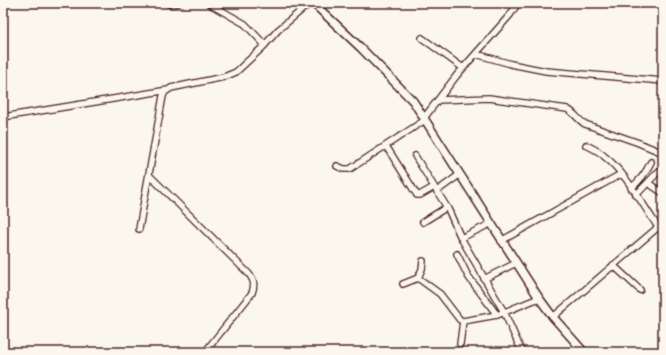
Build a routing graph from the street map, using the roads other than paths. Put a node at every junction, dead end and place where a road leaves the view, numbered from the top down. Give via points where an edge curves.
1 (178, 3) edge
2 (208, 3) edge
3 (312, 3) edge
4 (518, 3) edge
5 (169, 4) dead end
6 (422, 38) dead end
7 (265, 45) junction
8 (476, 54) junction
9 (463, 68) junction
10 (663, 81) edge
11 (168, 90) junction
12 (438, 100) junction
13 (3, 117) edge
14 (424, 119) junction
15 (586, 145) dead end
16 (386, 146) junction
17 (663, 153) edge
18 (415, 156) dead end
19 (651, 162) dead end
20 (337, 166) dead end
21 (659, 171) dead end
22 (621, 174) junction
23 (149, 175) junction
24 (459, 175) junction
25 (648, 183) junction
26 (632, 188) junction
27 (436, 189) junction
28 (663, 193) edge
29 (636, 195) junction
30 (447, 207) junction
31 (422, 222) dead end
32 (663, 223) edge
33 (490, 224) junction
34 (658, 227) junction
35 (139, 229) dead end
36 (461, 238) junction
37 (501, 241) junction
38 (457, 254) dead end
39 (423, 261) dead end
40 (516, 263) junction
41 (613, 265) junction
42 (418, 278) junction
43 (484, 279) junction
44 (403, 284) dead end
45 (640, 290) dead end
46 (539, 298) junction
47 (504, 312) junction
48 (497, 315) junction
49 (553, 317) junction
50 (463, 321) junction
51 (460, 344) dead end
52 (206, 352) edge
53 (522, 352) edge
54 (584, 352) edge

1 - 5 street
2 - 7 street via 245,24
3 - 7 street via 278,30
3 - 14 main road via 401,87
4 - 8 street
6 - 9 street
7 - 11 street via 231,75
8 - 9 street
8 - 10 street via 546,71
9 - 12 street
11 - 13 street
11 - 23 street via 163,96
12 - 14 street
12 - 17 street via 489,98 567,109 585,124
14 - 16 street
14 - 24 main road
15 - 22 street via 603,154
16 - 20 street via 350,170
16 - 27 street via 417,195
18 - 27 street
19 - 26 street via 647,172
21 - 25 street
22 - 26 street
22 - 37 street
23 - 35 street
23 - 52 street via 254,281 252,293
24 - 27 street
24 - 33 main road
25 - 28 street
25 - 29 street
26 - 29 street
27 - 30 street
29 - 34 street
30 - 31 street
30 - 36 street
32 - 34 street
33 - 36 street
33 - 37 main road
34 - 41 street
36 - 43 street
37 - 40 main road
38 - 48 street via 468,276
39 - 42 street
40 - 43 street
40 - 46 main road
41 - 45 street
41 - 49 street
42 - 44 street
42 - 50 street via 440,294
43 - 47 street
46 - 47 street
46 - 49 main road
47 - 48 street
47 - 53 street
48 - 50 street
49 - 54 main road
50 - 51 street

